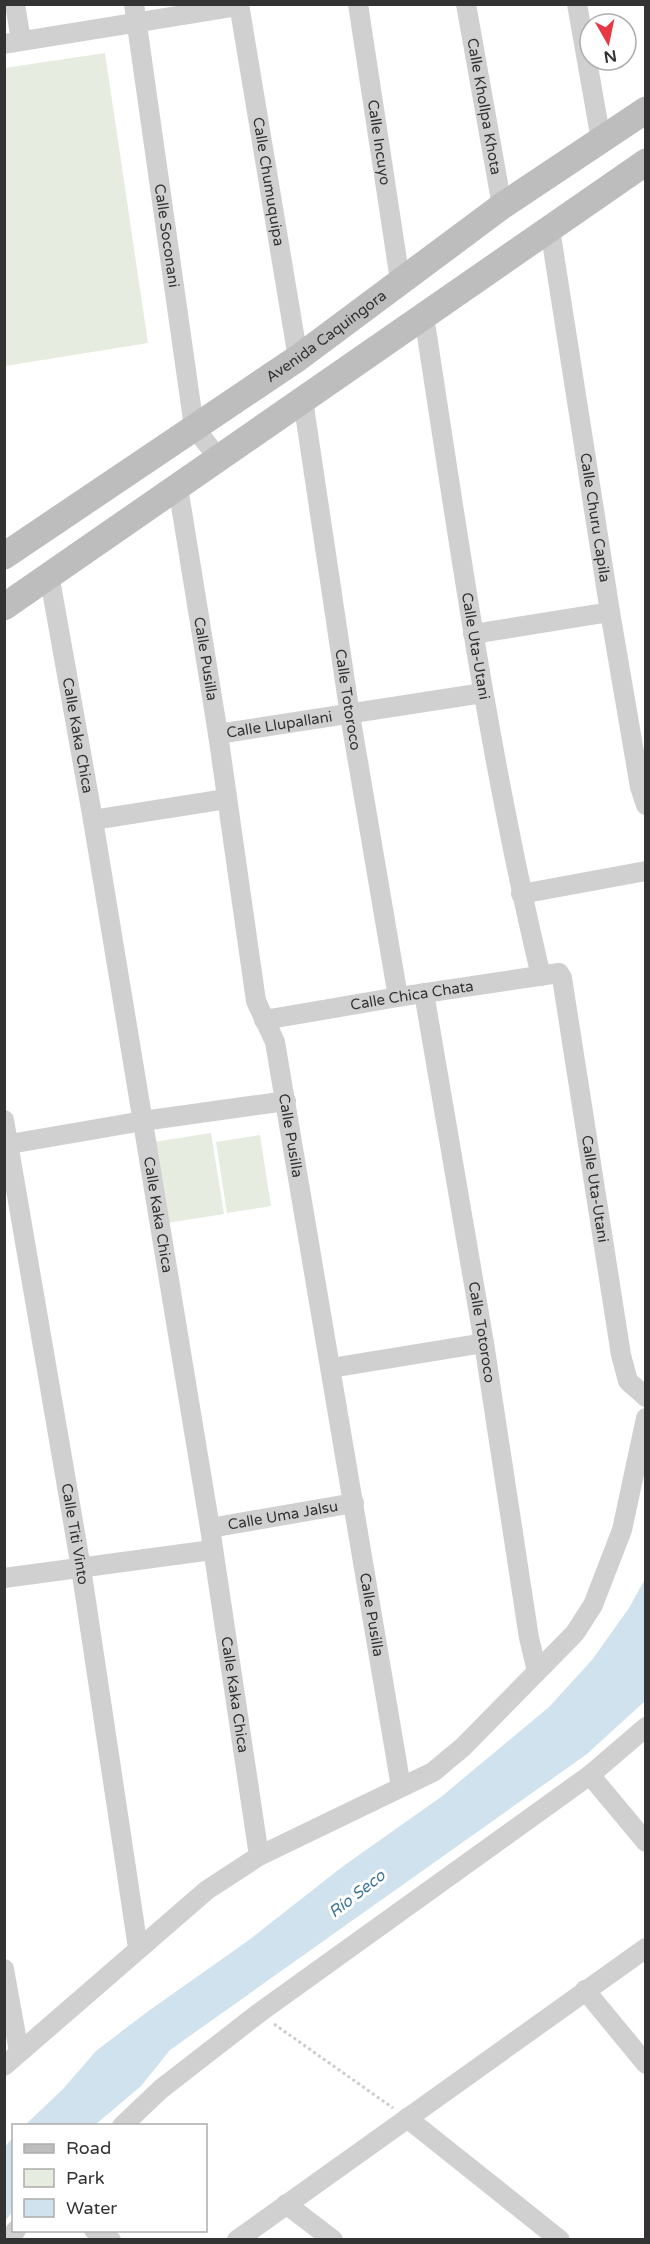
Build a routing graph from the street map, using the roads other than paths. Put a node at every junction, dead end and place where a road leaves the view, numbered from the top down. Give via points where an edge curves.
1 (15, 4) edge
2 (358, 4) edge
3 (466, 4) edge
4 (577, 4) edge
5 (239, 5) edge
6 (135, 14) edge
7 (13, 43) edge
8 (645, 110) edge
9 (601, 140) junction
10 (645, 162) edge
11 (502, 206) junction
12 (550, 229) junction
13 (400, 280) junction
14 (424, 316) junction
15 (298, 358) junction
16 (303, 400) junction
17 (194, 427) junction
18 (218, 458) junction
19 (178, 487) junction
20 (4, 556) edge
21 (49, 574) junction
22 (4, 607) edge
23 (610, 612) junction
24 (473, 634) junction
25 (483, 693) junction
26 (350, 715) junction
27 (218, 734) junction
28 (644, 793) edge
29 (226, 799) junction
30 (93, 820) junction
31 (645, 871) edge
32 (521, 894) junction
33 (550, 974) junction
34 (424, 993) junction
35 (398, 997) junction
36 (264, 1020) junction
37 (286, 1101) junction
38 (4, 1120) edge
39 (143, 1121) junction
40 (6, 1145) edge
41 (484, 1343) junction
42 (331, 1368) junction
43 (645, 1397) edge
44 (645, 1418) edge
45 (354, 1503) junction
46 (210, 1528) junction
47 (212, 1550) junction
48 (81, 1568) junction
49 (4, 1578) edge
50 (537, 1671) junction
51 (645, 1727) edge
52 (590, 1775) junction
53 (401, 1787) junction
54 (645, 1842) edge
55 (259, 1856) junction
56 (138, 1948) junction
57 (645, 1948) edge
58 (4, 1969) edge
59 (585, 1990) junction
60 (19, 2052) junction
61 (645, 2064) edge
62 (4, 2066) edge
63 (407, 2118) junction
64 (124, 2124) edge
65 (286, 2204) junction
66 (97, 2232) edge
67 (111, 2240) edge
68 (237, 2240) edge
69 (333, 2240) edge
70 (560, 2240) edge

1 - 7 street
2 - 13 street, Calle Incuyo
3 - 11 street, Calle Khollpa Khota
4 - 9 street
5 - 6 street
5 - 15 street, Calle Chumuquipa
6 - 7 street
6 - 17 street, Calle Soconani
8 - 9 street, Avenida Caquingora
9 - 11 street, Avenida Caquingora
10 - 12 street
11 - 13 street, Avenida Caquingora
12 - 14 street
12 - 23 street, Calle Churu Capila
13 - 15 street, Avenida Caquingora
14 - 16 street
14 - 24 street, Calle Uta-Utani
15 - 17 street, Avenida Caquingora
16 - 18 street
16 - 26 street, Calle Totoroco
17 - 18 street, Calle Soconani
17 - 20 street, Avenida Caquingora
18 - 19 street
19 - 21 street
19 - 27 street, Calle Pusilla
21 - 22 street
21 - 30 street, Calle Kaka Chica
23 - 24 street
23 - 28 street, Calle Churu Capila
24 - 25 street, Calle Uta-Utani
25 - 26 street, Calle Llupallani
25 - 32 street, Calle Uta-Utani
26 - 27 street, Calle Llupallani
26 - 35 street, Calle Totoroco
27 - 29 street, Calle Pusilla
29 - 30 street
29 - 36 street, Calle Pusilla via 256,1001
30 - 39 street, Calle Kaka Chica
31 - 32 street
32 - 33 street, Calle Uta-Utani
33 - 34 street, Calle Chica Chata
33 - 43 street, Calle Uta-Utani via 562,978 621,1355 627,1381
34 - 35 street, Calle Chica Chata
34 - 41 street, Calle Totoroco
35 - 36 street, Calle Chica Chata
36 - 37 street, Calle Pusilla via 275,1042
37 - 39 street
37 - 42 street, Calle Pusilla
38 - 40 street, Calle Titi Vinto
39 - 40 street
39 - 46 street, Calle Kaka Chica
40 - 48 street, Calle Titi Vinto
41 - 42 street
41 - 50 street, Calle Totoroco
42 - 45 street, Calle Pusilla
44 - 50 street via 622,1530 598,1594 575,1633
45 - 46 street, Calle Uma Jalsu
45 - 53 street, Calle Pusilla
46 - 47 street, Calle Kaka Chica
47 - 48 street
47 - 55 street, Calle Kaka Chica
48 - 49 street
48 - 56 street, Calle Titi Vinto
50 - 53 street via 463,1747 433,1772
51 - 52 street
52 - 54 street
52 - 64 street via 259,2013 161,2088
53 - 55 street
55 - 56 street via 207,1890
56 - 60 street
57 - 59 street
58 - 60 street
59 - 61 street
59 - 63 street
60 - 62 street
63 - 65 street
63 - 70 street
65 - 68 street
65 - 69 street
66 - 67 street

